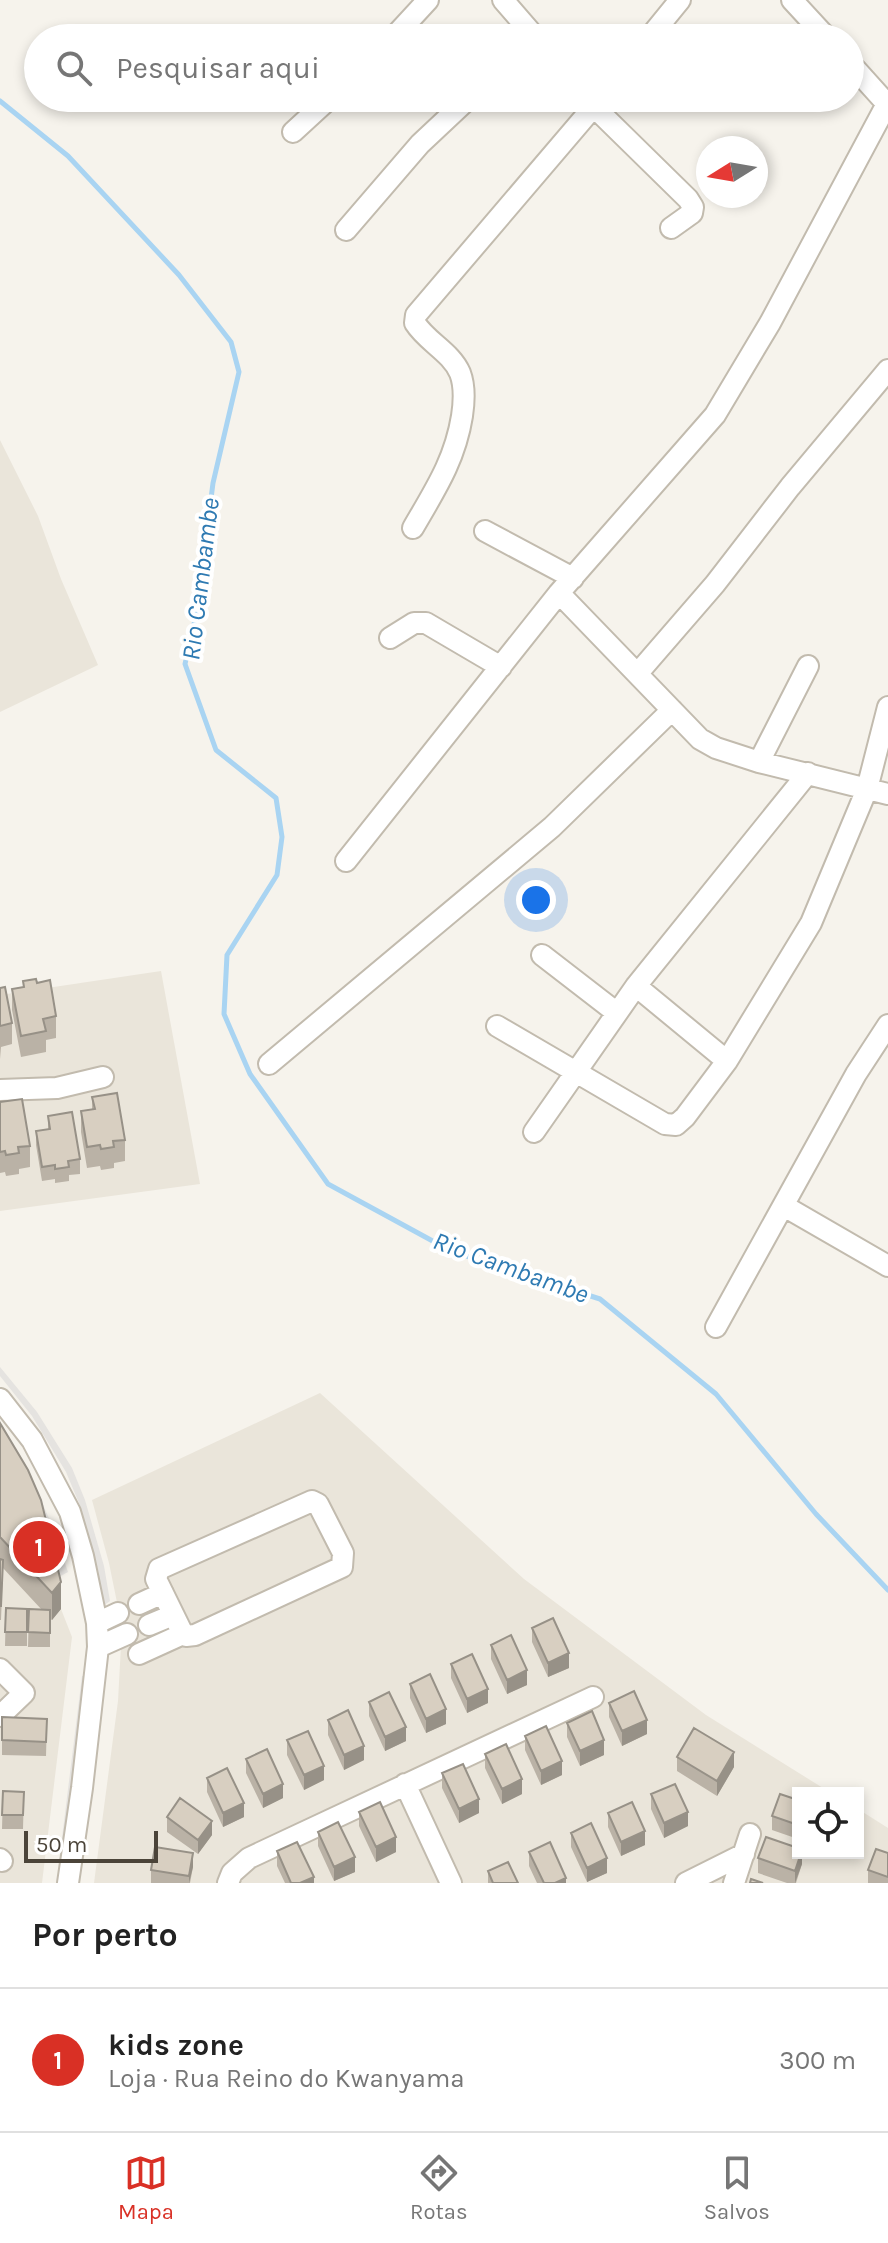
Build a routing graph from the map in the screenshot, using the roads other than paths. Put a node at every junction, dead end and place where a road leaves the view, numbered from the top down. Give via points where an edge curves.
1 (428, 0) edge
2 (503, 0) edge
3 (680, 0) edge
4 (792, 0) edge
5 (406, 24) edge
6 (523, 24) edge
7 (660, 24) edge
8 (814, 24) edge
9 (864, 78) edge
10 (888, 103) edge
11 (315, 112) edge
12 (454, 112) edge
13 (584, 112) edge
14 (604, 112) edge
15 (293, 132) dead end
16 (671, 228) dead end
17 (346, 230) dead end
18 (888, 370) edge
19 (413, 528) dead end
20 (485, 531) dead end
21 (566, 586) junction
22 (390, 638) dead end
23 (808, 666) dead end
24 (501, 667) junction
25 (638, 673) junction
26 (888, 707) edge
27 (672, 710) junction
28 (759, 762) junction
29 (808, 773) junction
30 (867, 789) junction
31 (888, 794) edge
32 (346, 861) dead end
33 (542, 955) dead end
34 (636, 986) junction
35 (617, 1013) junction
36 (888, 1025) edge
37 (497, 1026) dead end
38 (727, 1061) junction
39 (269, 1064) dead end
40 (575, 1072) junction
41 (103, 1077) dead end
42 (0, 1090) edge
43 (534, 1132) dead end
44 (784, 1206) junction
45 (888, 1266) edge
46 (716, 1327) dead end
47 (0, 1399) edge
48 (163, 1593) junction
49 (139, 1604) dead end
50 (118, 1613) dead end
51 (173, 1615) junction
52 (97, 1623) junction
53 (149, 1625) dead end
54 (127, 1634) dead end
55 (183, 1634) junction
56 (98, 1647) junction
57 (139, 1654) dead end
58 (0, 1669) edge
59 (593, 1697) dead end
60 (0, 1716) edge
61 (405, 1784) junction
62 (68, 1883) edge
63 (228, 1883) edge
64 (451, 1883) edge
65 (686, 1883) edge
66 (734, 1883) edge

1 - 5 street
2 - 6 street
3 - 7 street
4 - 8 street
9 - 10 street
10 - 21 street via 715,415
11 - 15 street
12 - 17 street
13 - 19 street via 416,315 421,332 460,374 464,400 447,471
14 - 16 street via 693,207
18 - 25 street
20 - 21 street
21 - 24 street
21 - 25 street
22 - 24 street via 414,623 426,623
23 - 28 street
24 - 32 street
25 - 27 street
26 - 30 street
27 - 28 street via 700,739
27 - 39 street via 552,827
28 - 29 street
29 - 30 street
29 - 34 street
30 - 31 street
30 - 38 street via 811,923
33 - 35 street
34 - 35 street
34 - 38 street
35 - 40 street
36 - 44 street
37 - 40 street
38 - 40 street via 676,1125 665,1124
40 - 43 street
41 - 42 street via 57,1088
44 - 45 street
44 - 46 street
47 - 52 street via 32,1440 70,1512
48 - 49 street
48 - 51 street
48 - 55 street via 156,1579 159,1569 308,1501 318,1504 343,1553 342,1567 195,1635
50 - 52 street
51 - 53 street
51 - 55 street
52 - 56 street
54 - 56 street
55 - 57 street
56 - 62 street
58 - 60 street via 24,1693
59 - 61 street
61 - 63 street via 249,1858
61 - 64 street
65 - 66 street via 747,1844

